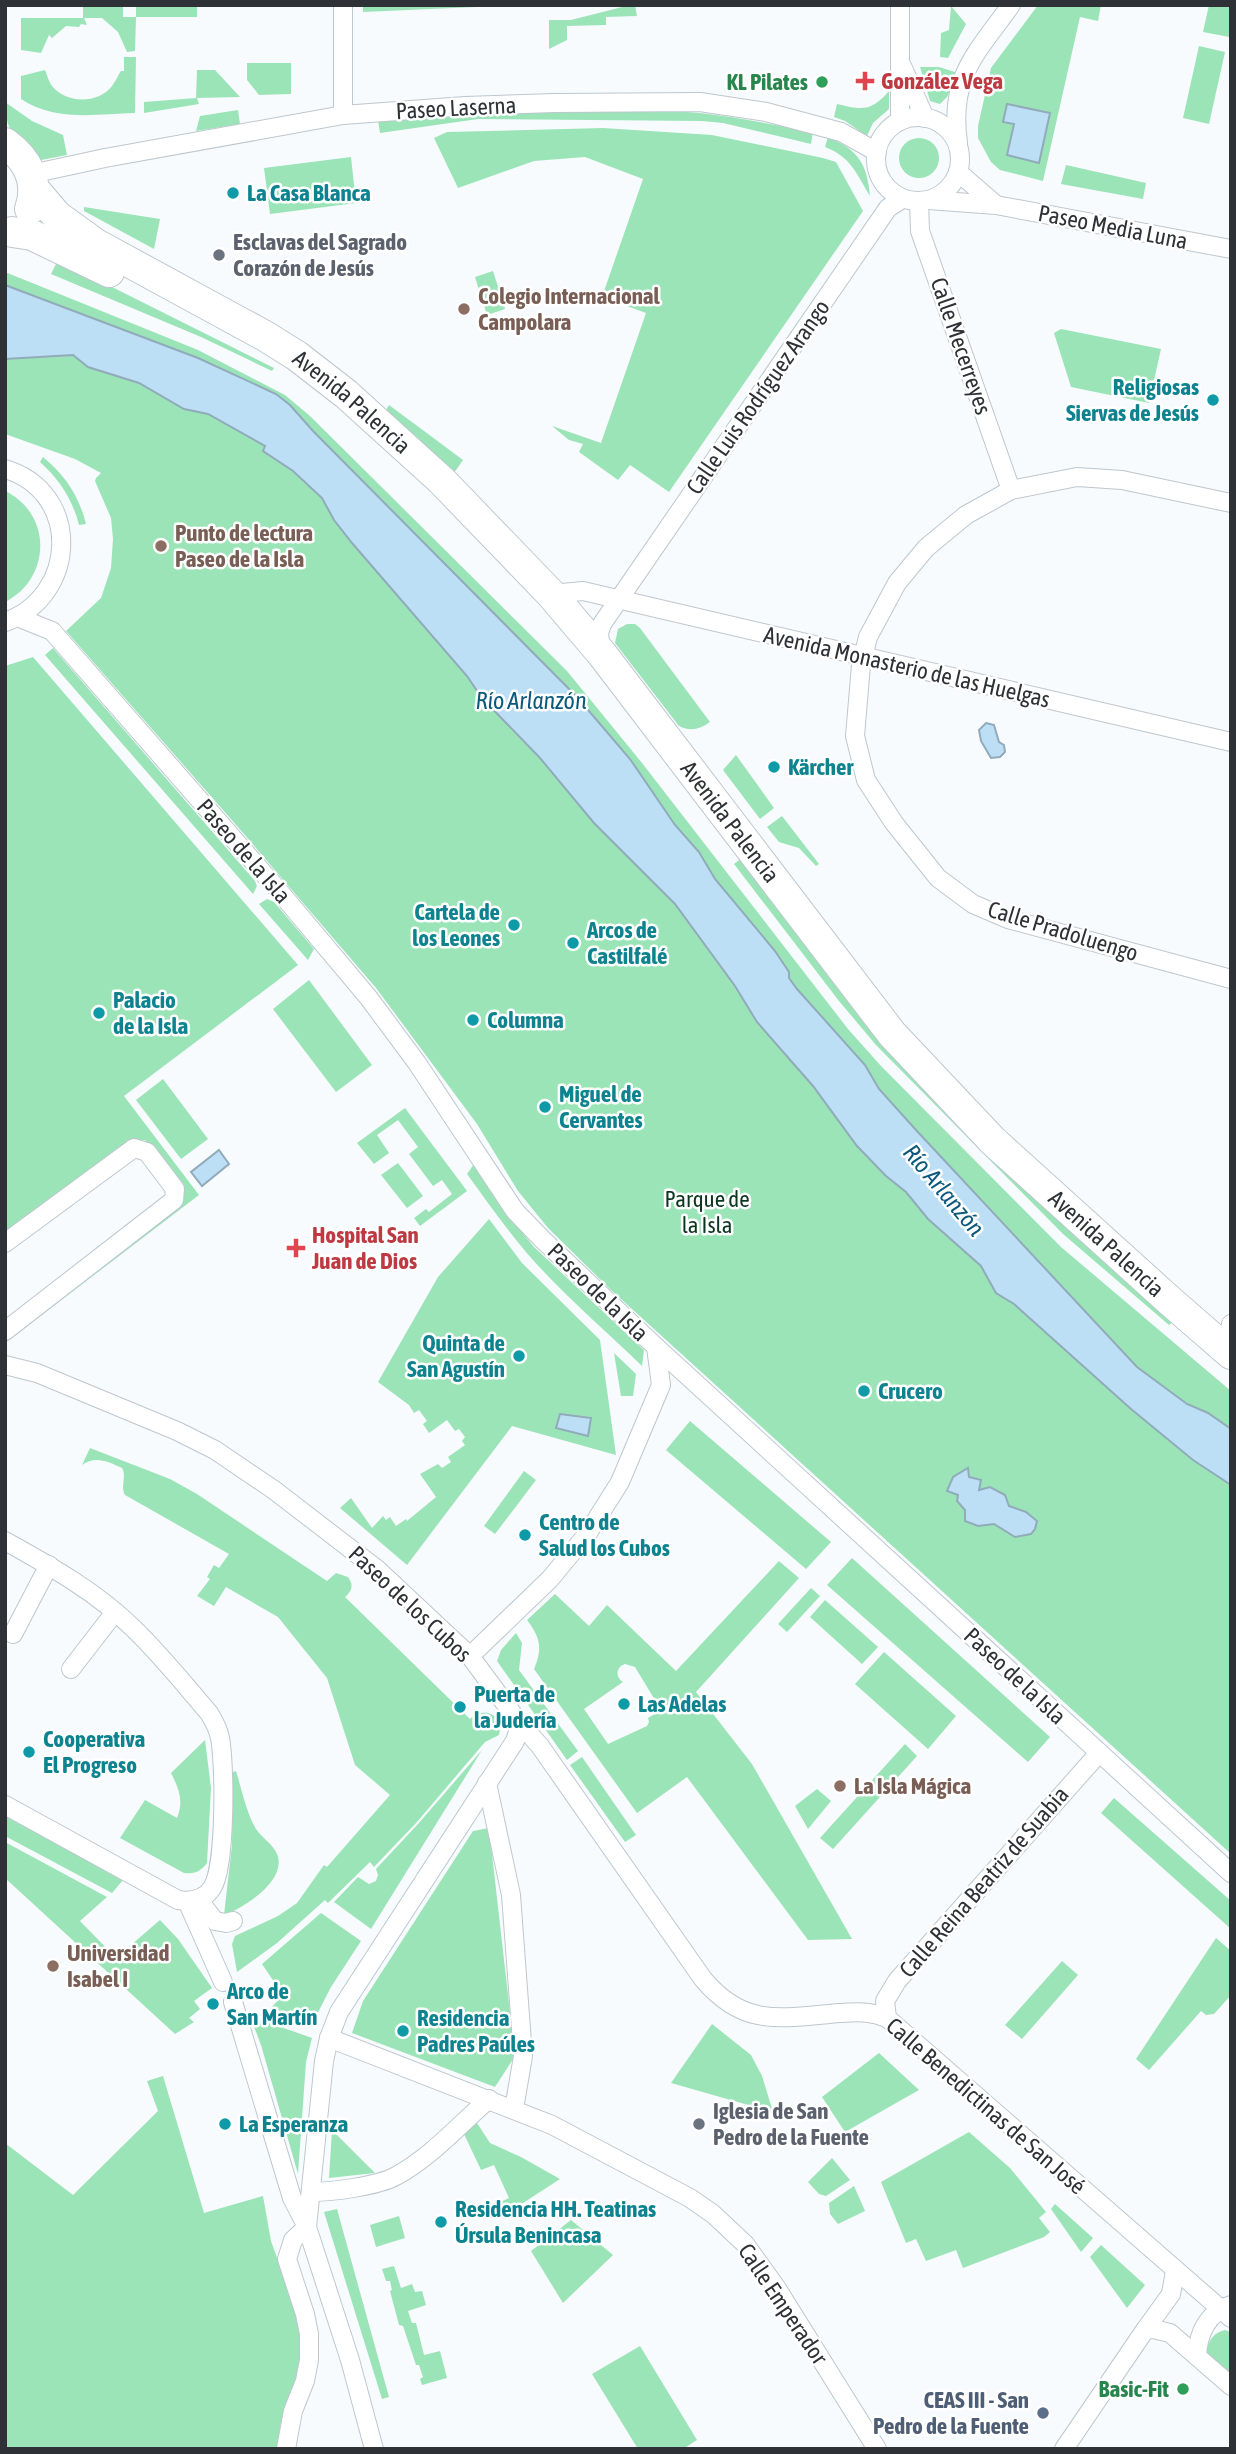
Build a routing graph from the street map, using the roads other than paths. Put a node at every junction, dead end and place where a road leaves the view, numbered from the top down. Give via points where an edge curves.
1 (343, 5) edge
2 (900, 5) edge
3 (1011, 5) edge
4 (900, 60) junction
5 (343, 115) junction
6 (925, 118) junction
7 (900, 121) junction
8 (5, 143) edge
9 (959, 150) junction
10 (877, 152) junction
11 (958, 173) junction
12 (32, 181) junction
13 (917, 200) junction
14 (996, 205) junction
15 (9, 234) edge
16 (1231, 249) edge
17 (214, 310) junction
18 (5, 469) edge
19 (1011, 490) junction
20 (1231, 503) edge
21 (43, 597) junction
22 (567, 599) junction
23 (619, 600) junction
24 (11, 620) edge
25 (51, 631) junction
26 (602, 654) junction
27 (863, 656) junction
28 (1231, 742) edge
29 (1231, 979) edge
30 (5, 1243) edge
31 (5, 1331) edge
32 (1229, 1342) edge
33 (656, 1347) junction
34 (5, 1365) edge
35 (684, 1374) junction
36 (661, 1385) junction
37 (5, 1541) edge
38 (49, 1565) junction
39 (115, 1612) junction
40 (13, 1634) dead end
41 (470, 1656) junction
42 (71, 1669) dead end
43 (518, 1725) junction
44 (1099, 1753) junction
45 (487, 1783) junction
46 (5, 1805) edge
47 (1231, 1873) edge
48 (193, 1900) junction
49 (233, 1921) dead end
50 (223, 1982) dead end
51 (233, 2002) dead end
52 (887, 2018) junction
53 (329, 2038) junction
54 (489, 2099) junction
55 (514, 2109) junction
56 (311, 2192) junction
57 (307, 2227) junction
58 (1175, 2272) junction
59 (1227, 2310) edge
60 (1145, 2330) junction
61 (1197, 2356) junction
62 (1231, 2386) edge
63 (286, 2449) edge
64 (374, 2449) edge
65 (877, 2449) edge
66 (1064, 2449) edge

1 - 5 street
2 - 4 street
3 - 9 street via 963,73 955,119
4 - 6 street
4 - 7 street
5 - 10 street, Paseo Laserna via 465,106 700,102 821,125
5 - 12 street, Paseo Laserna via 96,159
6 - 7 street
6 - 9 street via 947,129
7 - 10 street via 886,132
8 - 12 highway, Avenida Palencia via 22,156
9 - 11 street
10 - 13 street via 883,182
11 - 13 street via 942,194
11 - 14 street, Paseo Media Luna
12 - 15 highway via 31,205
12 - 17 highway, Avenida Palencia via 57,216 79,233
13 - 14 street, Paseo Media Luna
13 - 19 street, Calle Mecerreyes via 920,231
13 - 23 street, Calle Luis Rodríguez Arango via 888,208
14 - 16 street, Paseo Media Luna
15 - 17 highway, Avenida Palencia via 41,239 161,295
17 - 22 highway, Avenida Palencia via 297,356 373,417
18 - 21 street via 37,488 59,525 61,558
19 - 20 street, Calle Pradoluengo via 1077,477 1122,480
19 - 27 street, Calle Pradoluengo via 966,515 926,548 897,583
21 - 24 street
21 - 25 street, Paseo de la Isla
22 - 23 street, Avenida Monasterio de las Huelgas
22 - 26 highway, Avenida Palencia
23 - 26 street, Calle Luis Rodríguez Arango via 599,633
23 - 27 street, Avenida Monasterio de las Huelgas
24 - 25 street, Paseo de la Isla
25 - 33 street, Paseo de la Isla via 368,997 515,1211
26 - 32 highway, Avenida Palencia via 892,1034 993,1140
27 - 28 street, Avenida Monasterio de las Huelgas
27 - 29 street, Calle Pradoluengo via 855,736 866,780 938,878 973,904 1008,919
30 - 31 street via 134,1148 147,1152 175,1189 174,1200
33 - 35 street, Paseo de la Isla
33 - 36 street
34 - 41 street, Paseo de los Cubos via 119,1405 215,1450 378,1570
35 - 36 street
35 - 44 street, Paseo de la Isla
36 - 41 street via 620,1482 588,1534 550,1579
37 - 38 street
38 - 39 street
38 - 40 street
39 - 42 street
39 - 48 street via 173,1671 218,1728 223,1794 220,1849 214,1886
41 - 43 street, Paseo de los Cubos
43 - 45 street via 515,1741
43 - 52 street, Calle Benedictinas de San José via 540,1746 703,1979 723,2000 750,2015 766,2017 868,2011
44 - 47 street, Paseo de la Isla
44 - 52 street, Calle Reina Beatriz de Suabia via 897,1981 886,2001
45 - 53 street via 348,1996
45 - 55 street via 510,1895 523,2056
46 - 48 street via 171,1897
48 - 49 street via 215,1921
48 - 50 street
51 - 57 street via 292,2199
52 - 58 street, Calle Benedictinas de San José
53 - 54 street, Calle Emperador
53 - 56 street
54 - 55 street, Calle Emperador
54 - 56 street via 395,2177
55 - 65 street, Calle Emperador via 690,2198 734,2232 776,2287
56 - 57 street
57 - 63 street via 293,2240 287,2259 305,2314 309,2360
57 - 64 street
58 - 59 street, Calle Benedictinas de San José
58 - 60 street via 1171,2294
59 - 61 street via 1201,2331
60 - 61 street via 1170,2333
60 - 66 street
61 - 62 street

